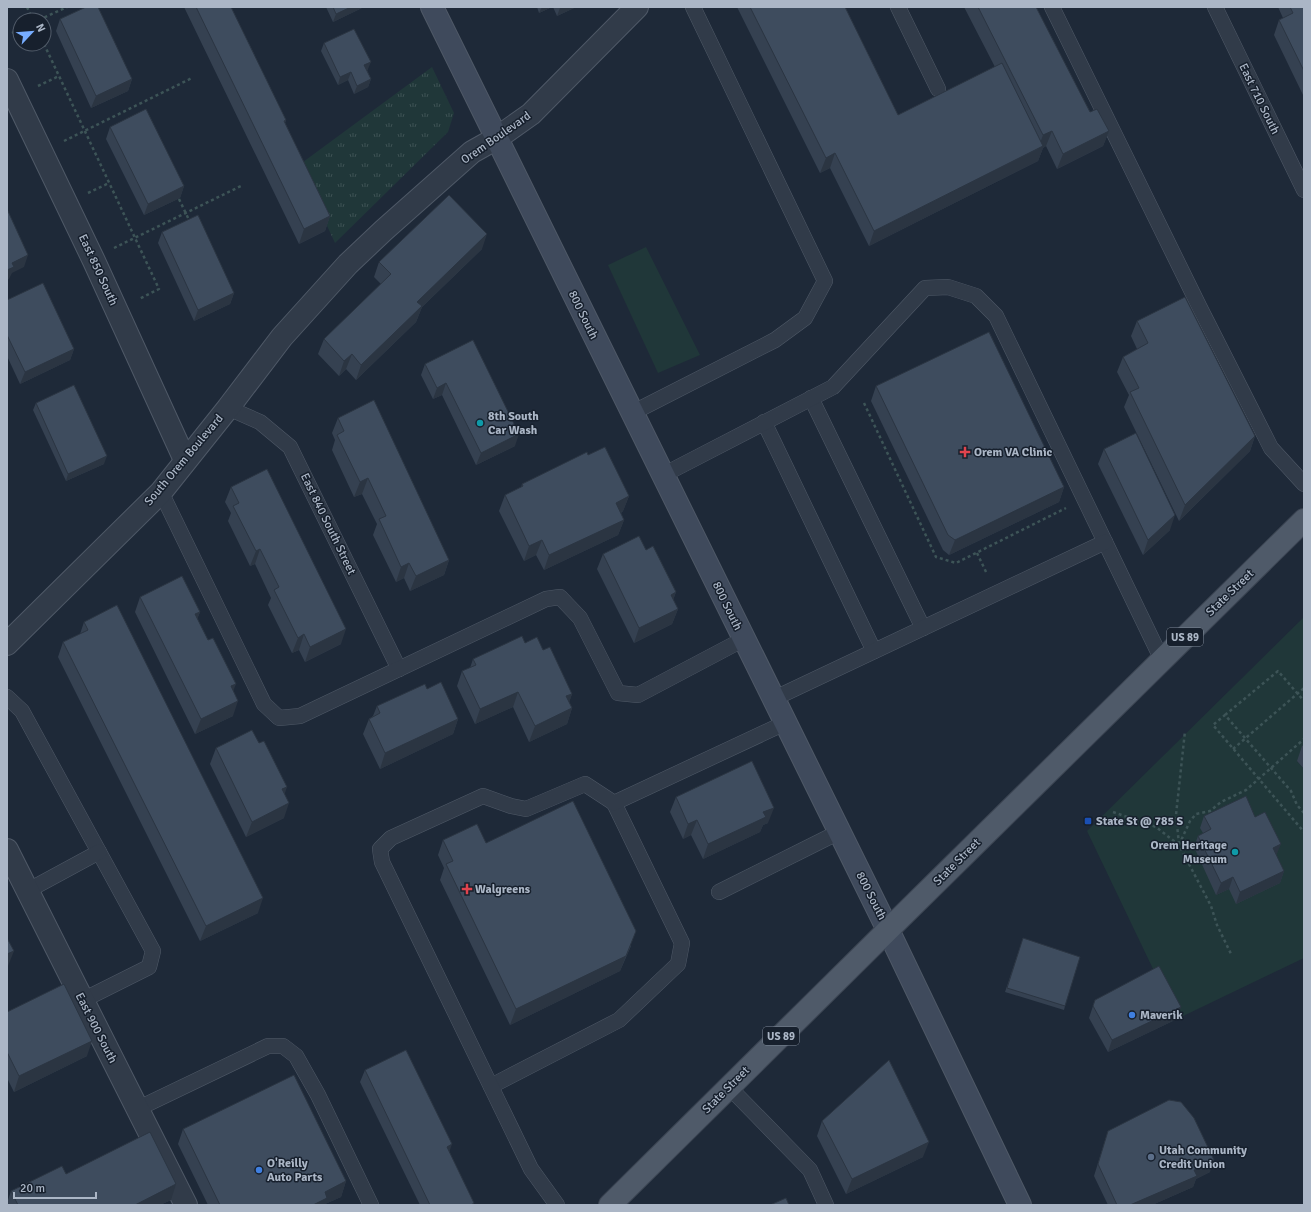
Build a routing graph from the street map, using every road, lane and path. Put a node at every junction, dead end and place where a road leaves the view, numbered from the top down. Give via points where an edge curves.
1 (68, 7) edge
2 (432, 7) edge
3 (637, 7) edge
4 (693, 7) edge
5 (898, 7) edge
6 (1052, 7) edge
7 (1215, 7) edge
8 (52, 14) edge
9 (48, 52) edge
10 (59, 76) junction
11 (192, 78) dead end
12 (7, 80) edge
13 (37, 87) dead end
14 (938, 89) dead end
15 (85, 131) junction
16 (497, 138) junction
17 (63, 141) dead end
18 (1298, 164) edge
19 (109, 183) junction
20 (243, 185) dead end
21 (1304, 190) edge
22 (88, 193) dead end
23 (179, 199) edge
24 (186, 213) junction
25 (193, 226) edge
26 (134, 238) junction
27 (114, 248) dead end
28 (348, 264) joint
29 (138, 299) dead end
30 (811, 398) junction
31 (864, 403) dead end
32 (228, 408) junction
33 (632, 413) junction
34 (764, 422) junction
35 (185, 460) junction
36 (663, 475) junction
37 (1304, 484) edge
38 (161, 492) junction
39 (1068, 507) dead end
40 (1304, 520) edge
41 (1105, 542) junction
42 (923, 628) junction
43 (744, 639) junction
44 (7, 644) edge
45 (874, 651) junction
46 (1162, 660) junction
47 (399, 669) junction
48 (1304, 688) edge
49 (1298, 693) junction
50 (7, 697) edge
51 (773, 699) junction
52 (1304, 701) edge
53 (1225, 715) junction
54 (785, 723) junction
55 (1185, 731) dead end
56 (1245, 738) junction
57 (1304, 740) edge
58 (1233, 749) junction
59 (1271, 768) junction
60 (1259, 779) junction
61 (614, 803) junction
62 (1113, 812) dead end
63 (1304, 813) edge
64 (838, 832) junction
65 (1304, 832) edge
66 (1179, 845) junction
67 (7, 850) edge
68 (99, 852) junction
69 (27, 891) junction
70 (719, 892) dead end
71 (888, 930) junction
72 (1232, 956) dead end
73 (83, 1000) junction
74 (491, 1086) junction
75 (729, 1087) junction
76 (137, 1109) junction
77 (186, 1205) edge
78 (371, 1205) edge
79 (557, 1205) edge
80 (610, 1205) edge
81 (826, 1205) edge
82 (1020, 1205) edge

1 - 8 path
2 - 16 main road, 800 South
3 - 16 street, Orem Boulevard via 532,114
4 - 33 lane via 825,281 805,318 775,340
5 - 14 lane
6 - 37 lane via 1271,448
7 - 18 lane, East 710 South
9 - 10 path
10 - 13 path
10 - 15 path
11 - 15 path
12 - 35 street, East 850 South
15 - 17 path
15 - 19 path
16 - 28 street, Orem Boulevard via 472,152
16 - 33 main road, 800 South
18 - 21 lane, East 710 South
19 - 22 path
19 - 26 path
20 - 24 path
23 - 24 path
24 - 25 path
24 - 26 path
26 - 27 path
26 - 29 path via 159,289
28 - 32 street, South Orem Boulevard via 282,337
30 - 34 lane
30 - 41 lane via 833,388 926,288 948,287 976,296 996,316
30 - 42 lane
31 - 39 path via 936,557 956,563
32 - 35 street, South Orem Boulevard
32 - 47 lane, East 840 South Street via 260,422 290,446
33 - 36 main road, 800 South
34 - 36 lane
34 - 45 lane
35 - 38 street, South Orem Boulevard
36 - 43 main road, 800 South
38 - 44 street, South Orem Boulevard
38 - 47 lane via 264,704 279,718 300,716
40 - 46 main road, State Street / US 89
41 - 42 lane
41 - 46 lane
42 - 45 lane
43 - 47 lane via 638,695 618,693 580,618 560,597 546,599
43 - 51 main road, 800 South
45 - 51 lane
46 - 71 main road, State Street / US 89
48 - 49 path
49 - 52 path
49 - 53 path via 1278,671
49 - 56 path
50 - 68 lane via 22,710
51 - 54 main road, 800 South
53 - 56 path
53 - 58 path via 1213,725
54 - 61 lane
54 - 64 main road, 800 South
55 - 66 path via 1176,815
56 - 58 path
56 - 59 path
57 - 59 path
58 - 60 path
59 - 60 path
59 - 63 path via 1291,791
60 - 65 path
60 - 66 path via 1246,790 1221,802 1210,811 1196,814
61 - 74 lane via 682,943 678,964 618,1020
61 - 74 lane via 585,784 526,809 483,796 391,838 380,849 382,862
62 - 66 path via 1156,827
64 - 70 lane
64 - 71 main road, 800 South
66 - 72 path via 1211,906
67 - 69 street, East 900 South
68 - 69 lane
68 - 73 lane via 153,951 149,967
69 - 73 street, East 900 South
71 - 75 main road, State Street / US 89
71 - 82 main road, 800 South
73 - 76 street, East 900 South
74 - 79 lane via 531,1169
75 - 80 main road, State Street / US 89
75 - 81 lane via 810,1170
76 - 77 street, East 900 South
76 - 78 lane via 268,1046 283,1046 296,1056 318,1095

